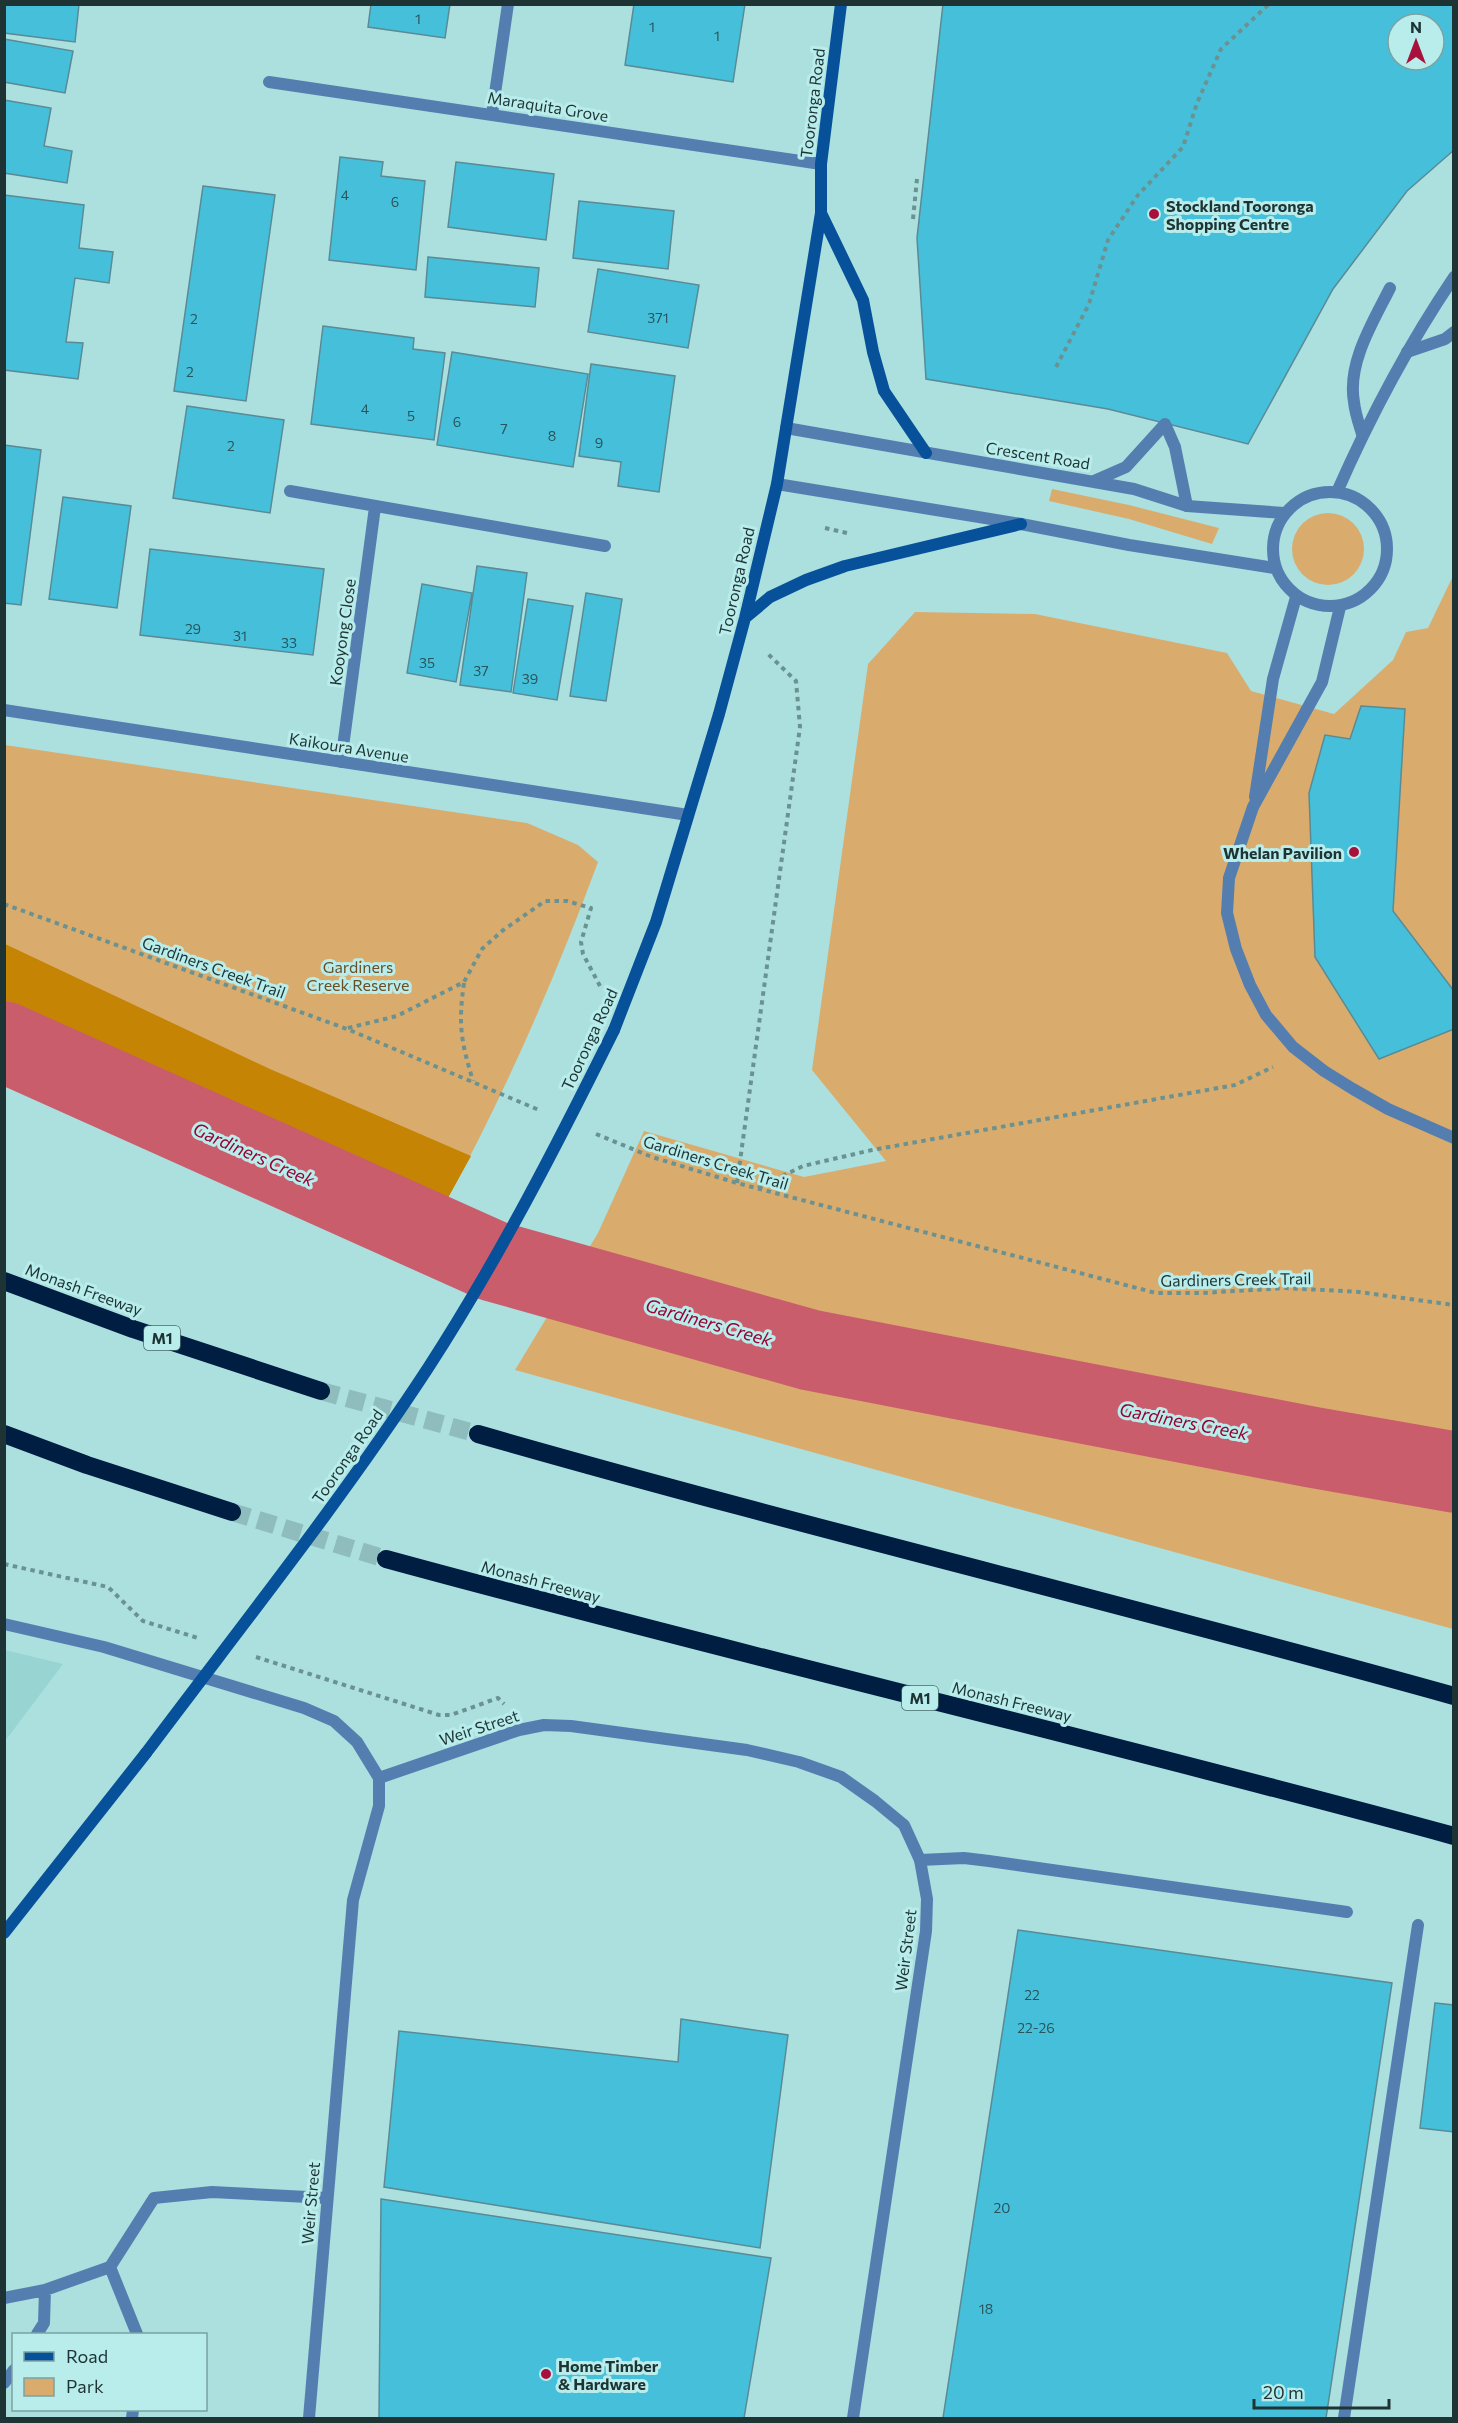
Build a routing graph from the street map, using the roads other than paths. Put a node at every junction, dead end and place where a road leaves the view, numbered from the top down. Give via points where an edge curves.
1 (508, 4) edge
2 (841, 4) edge
3 (269, 82) dead end
4 (492, 114) junction
5 (821, 164) junction
6 (821, 213) junction
7 (1454, 277) edge
8 (1390, 288) dead end
9 (1454, 332) edge
10 (1407, 352) junction
11 (786, 428) junction
12 (1362, 434) junction
13 (926, 453) junction
14 (1094, 481) junction
15 (777, 484) junction
16 (291, 491) dead end
17 (1337, 492) junction
18 (1187, 506) junction
19 (375, 507) junction
20 (1284, 513) junction
21 (1021, 524) junction
22 (605, 546) dead end
23 (1274, 568) junction
24 (1296, 597) junction
25 (1340, 607) junction
26 (745, 618) junction
27 (4, 710) edge
28 (341, 762) junction
29 (1253, 807) junction
30 (688, 815) junction
31 (1454, 1138) edge
32 (4, 1281) edge
33 (321, 1391) tunnel mouth
34 (4, 1434) edge
35 (478, 1434) tunnel mouth
36 (232, 1512) tunnel mouth
37 (386, 1559) tunnel mouth
38 (4, 1624) edge
39 (1454, 1696) edge
40 (379, 1778) junction
41 (1454, 1836) edge
42 (920, 1860) junction
43 (1347, 1912) dead end
44 (1418, 1925) dead end
45 (4, 1933) edge
46 (327, 2199) junction
47 (110, 2266) junction
48 (45, 2290) junction
49 (4, 2298) edge
50 (38, 2333) edge
51 (136, 2333) edge
52 (309, 2418) edge
53 (853, 2418) edge
54 (1344, 2418) edge

1 - 4 street
2 - 5 main road, Tooronga Road
3 - 4 street, Maraquita Grove
4 - 5 street, Maraquita Grove
5 - 6 main road, Tooronga Road
6 - 11 main road, Tooronga Road
6 - 13 main road via 863,300 884,391
7 - 10 street
8 - 12 street via 1353,374 1353,402
9 - 10 street
10 - 12 street
11 - 13 street, Crescent Road
11 - 15 main road, Tooronga Road
12 - 17 street
13 - 14 street, Crescent Road
14 - 18 street, Crescent Road
14 - 18 street via 1126,467 1165,423 1175,447
15 - 21 street
15 - 26 main road, Tooronga Road
16 - 19 street
17 - 20 street via 1308,495
17 - 25 street via 1357,498 1373,511 1384,528 1388,548 1375,587
18 - 20 street, Crescent Road
19 - 22 street
19 - 28 street, Kooyong Close
20 - 23 street via 1272,539
21 - 23 street
21 - 26 main road via 845,566 770,597
23 - 24 street
24 - 25 street via 1317,606
24 - 29 street via 1273,679
25 - 29 street via 1322,682
26 - 30 main road, Tooronga Road
27 - 28 street, Kaikoura Avenue
28 - 30 street, Kaikoura Avenue
29 - 31 street via 1229,878 1227,914 1236,949 1266,1015 1300,1053 1324,1071 1388,1109
30 - 45 main road, Tooronga Road, bridge via 656,922 614,1030 534,1188 429,1366 298,1554
32 - 33 highway, Monash Freeway / M1 via 133,1329
34 - 36 highway
35 - 39 highway
37 - 41 highway, Monash Freeway / M1
38 - 40 street via 104,1647 304,1708 334,1721 357,1742
40 - 42 street, Weir Street via 544,1725 747,1750 841,1777 904,1825
40 - 46 street, Weir Street via 380,1806 353,1900
42 - 43 street via 973,1859
42 - 53 street, Weir Street via 927,1899 926,1931
44 - 54 street
46 - 47 street via 212,2192 154,2199
46 - 52 street, Weir Street
47 - 48 street
47 - 51 street
48 - 49 street
48 - 50 street via 44,2323

